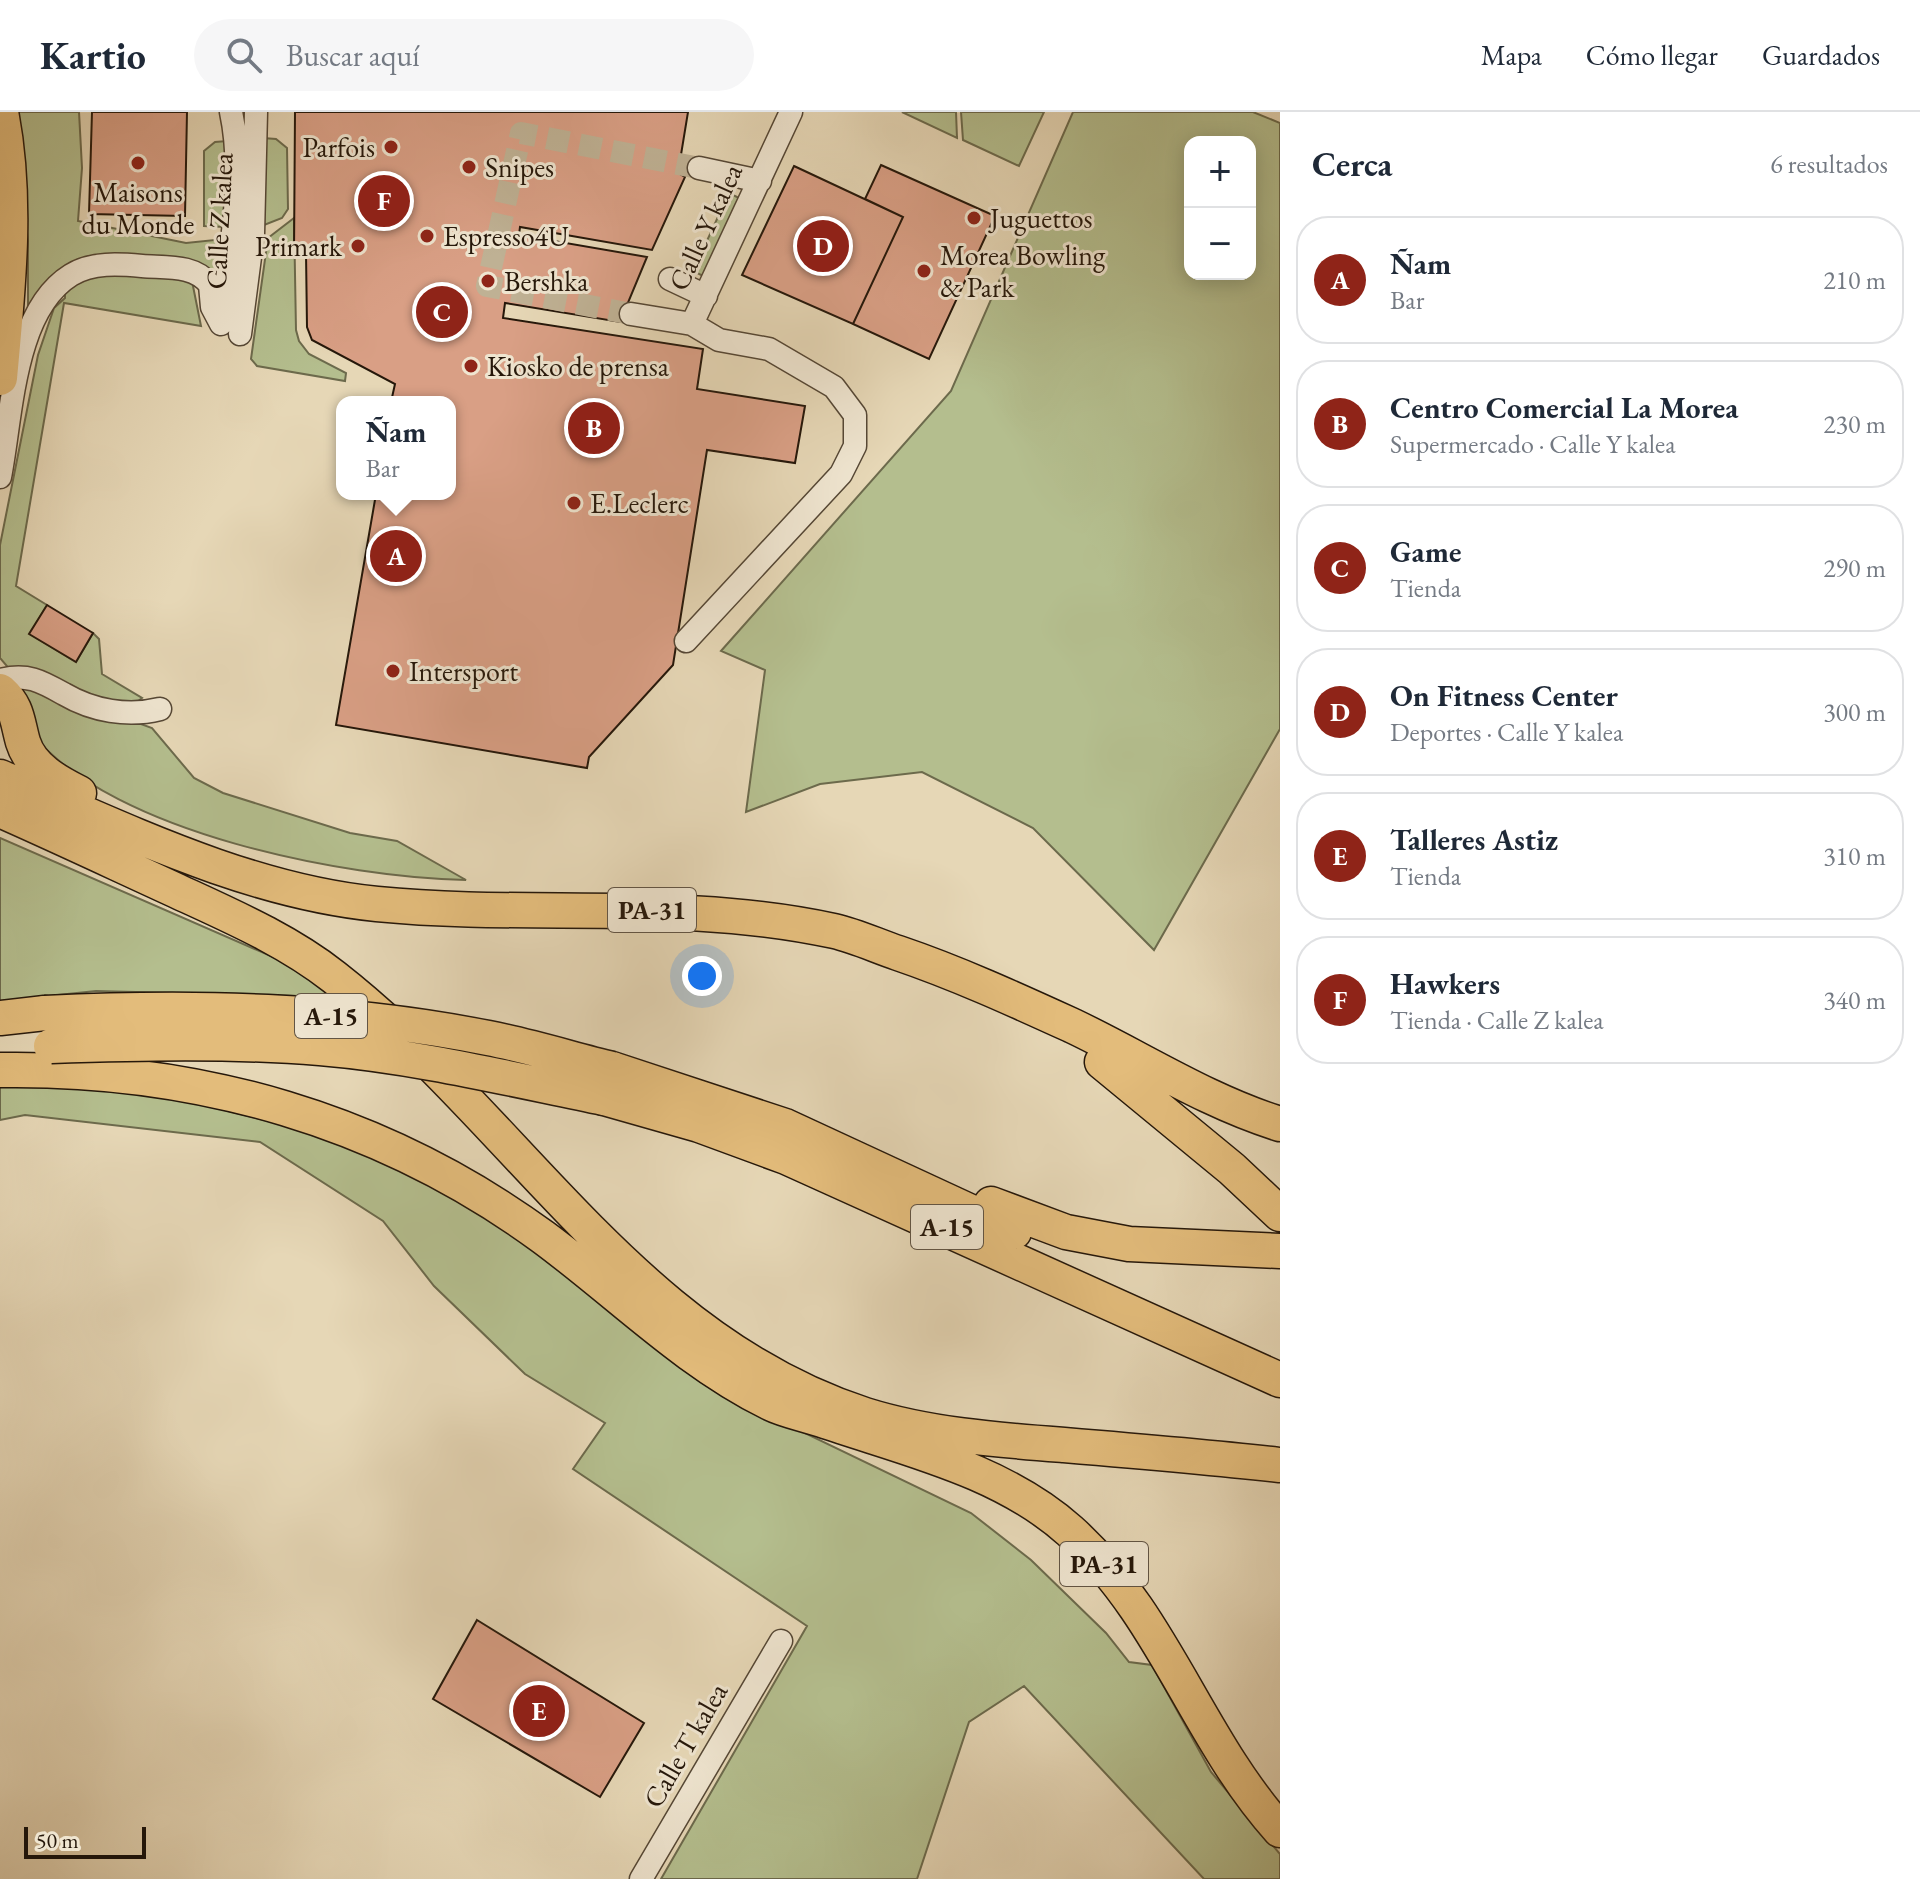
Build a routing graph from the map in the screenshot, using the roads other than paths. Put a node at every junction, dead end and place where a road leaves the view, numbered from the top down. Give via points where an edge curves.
1 (1, 112) edge
2 (233, 112) edge
3 (254, 112) edge
4 (791, 112) edge
5 (699, 168) tunnel mouth
6 (760, 181) junction
7 (670, 279) dead end
8 (706, 296) junction
9 (647, 312) tunnel mouth
10 (692, 324) junction
11 (228, 330) junction
12 (10, 370) edge
13 (0, 477) edge
14 (686, 641) dead end
15 (0, 680) edge
16 (0, 691) edge
17 (160, 709) dead end
18 (0, 777) edge
19 (0, 811) edge
20 (271, 882) junction
21 (1020, 1004) junction
22 (0, 1018) edge
23 (48, 1030) junction
24 (0, 1051) edge
25 (0, 1070) edge
26 (608, 1084) junction
27 (1280, 1124) edge
28 (497, 1135) junction
29 (906, 1179) junction
30 (1280, 1214) edge
31 (1278, 1251) edge
32 (1280, 1354) edge
33 (1280, 1380) edge
34 (822, 1420) junction
35 (1280, 1465) edge
36 (781, 1641) dead end
37 (1280, 1830) edge
38 (641, 1879) edge

1 - 12 highway via 10,155
2 - 3 street
2 - 11 street, Calle Z kalea
3 - 11 street, Calle Z kalea via 253,234
4 - 6 street, Calle Y kalea
5 - 6 street
6 - 8 street, Calle Y kalea
7 - 8 street
8 - 10 street, Calle Y kalea
9 - 10 street
10 - 14 street via 719,340 769,349 834,387 855,415 855,446 841,474
11 - 12 street via 212,307 210,285 194,271 110,264 72,274 50,292
12 - 13 street
15 - 17 street via 34,677 114,712 137,715
16 - 20 highway via 16,709 23,744 45,774 146,825 250,865
18 - 20 highway, PA-31 via 206,862
19 - 28 highway, PA-31 via 297,951 399,1031
20 - 21 highway, PA-31 via 373,904 451,910 717,912 837,931 939,967
21 - 27 highway via 1245,1113
21 - 30 highway, PA-31 via 1122,1075
22 - 23 highway, A-15
23 - 24 highway, A-15
23 - 26 highway, A-15, bridge via 172,1007 294,1012 490,1038
25 - 34 highway via 62,1069 198,1084 290,1109 373,1140 451,1179 538,1234 730,1382 775,1405
26 - 29 highway, A-15 via 785,1126
26 - 33 highway, A-15 via 786,1157
28 - 34 highway, PA-31 via 527,1184 658,1314 747,1380
28 - 35 highway via 666,1303 757,1367 813,1394 865,1415 982,1438
29 - 31 highway via 944,1187 1066,1232 1113,1241
29 - 32 highway, A-15 via 1195,1320
34 - 37 highway, PA-31 via 991,1478 1068,1529 1134,1602 1180,1674 1216,1745
36 - 38 street, Calle T kalea

